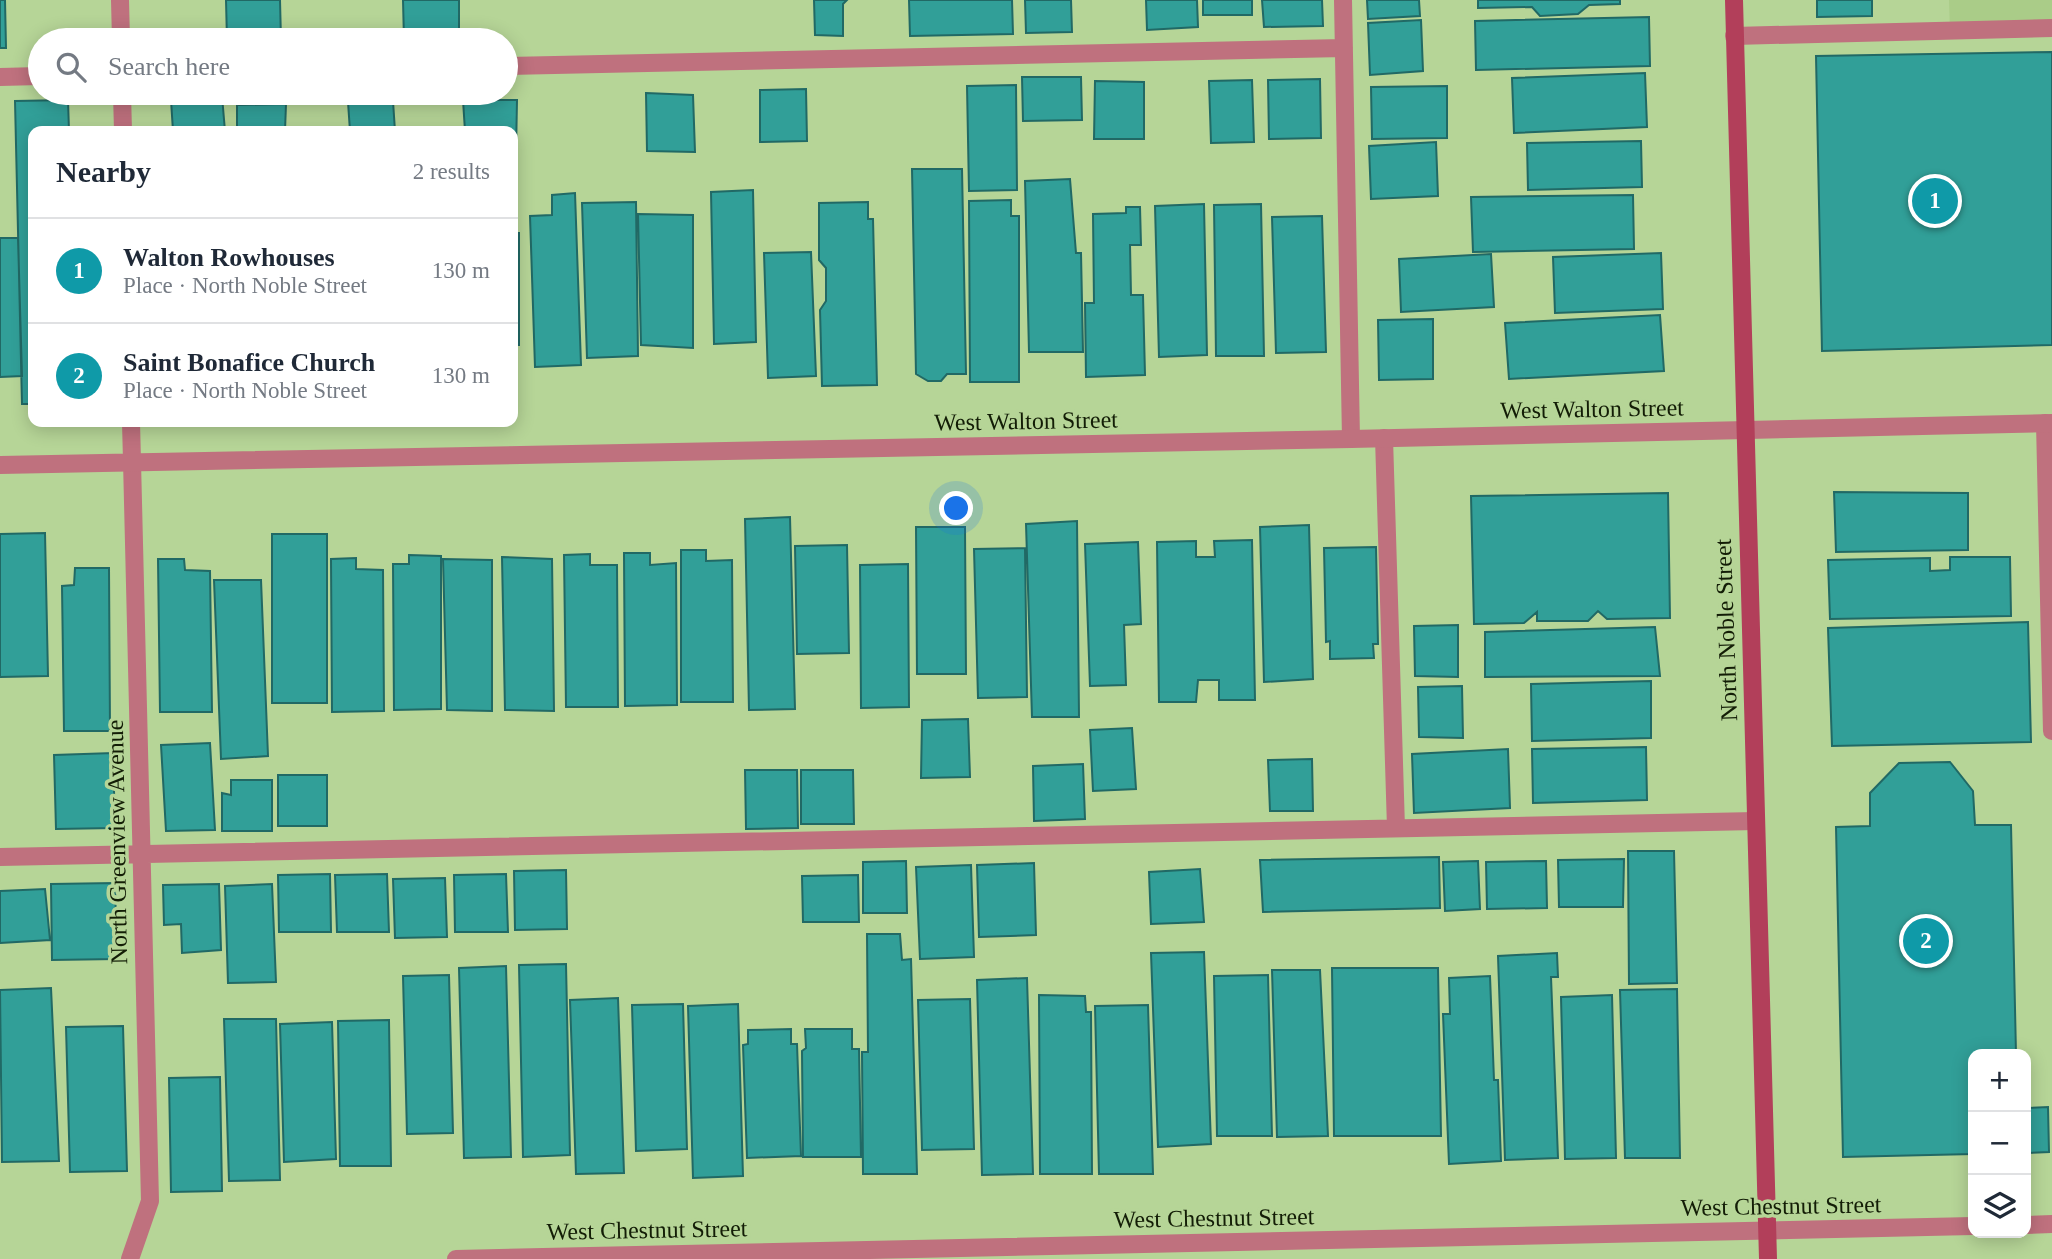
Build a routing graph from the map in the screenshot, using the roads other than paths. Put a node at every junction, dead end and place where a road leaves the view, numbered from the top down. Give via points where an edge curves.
1 (120, 0) edge
2 (1343, 0) edge
3 (1734, 0) edge
4 (121, 28) edge
5 (2052, 28) edge
6 (1734, 36) junction
7 (1343, 48) junction
8 (518, 66) edge
9 (0, 76) edge
10 (28, 76) edge
11 (123, 105) edge
12 (124, 126) edge
13 (2049, 423) edge
14 (131, 427) edge
15 (1744, 430) junction
16 (1384, 438) junction
17 (1351, 439) junction
18 (132, 461) junction
19 (0, 465) edge
20 (2052, 731) edge
21 (1756, 821) junction
22 (1396, 828) junction
23 (142, 854) junction
24 (0, 857) edge
25 (2052, 1224) edge
26 (2031, 1225) edge
27 (1968, 1226) edge
28 (1768, 1231) junction
29 (130, 1259) edge
30 (456, 1259) edge
31 (1768, 1259) edge

1 - 4 street
2 - 7 street
3 - 6 street, North Noble Street
5 - 6 street
6 - 15 street, North Noble Street
7 - 8 street
7 - 17 street
9 - 10 street
11 - 12 street
13 - 15 street, West Walton Street
13 - 20 street
14 - 18 street, North Greenview Avenue
15 - 16 street, West Walton Street
15 - 21 street, North Noble Street
16 - 17 street, West Walton Street
16 - 22 street
17 - 18 street, West Walton Street
18 - 19 street, West Walton Street
18 - 23 street, North Greenview Avenue
21 - 22 street
21 - 28 street, North Noble Street
22 - 23 street
23 - 24 street
23 - 29 street, North Greenview Avenue via 150,1201
25 - 26 street
27 - 28 street, West Chestnut Street
28 - 30 street, West Chestnut Street
28 - 31 street, North Noble Street

